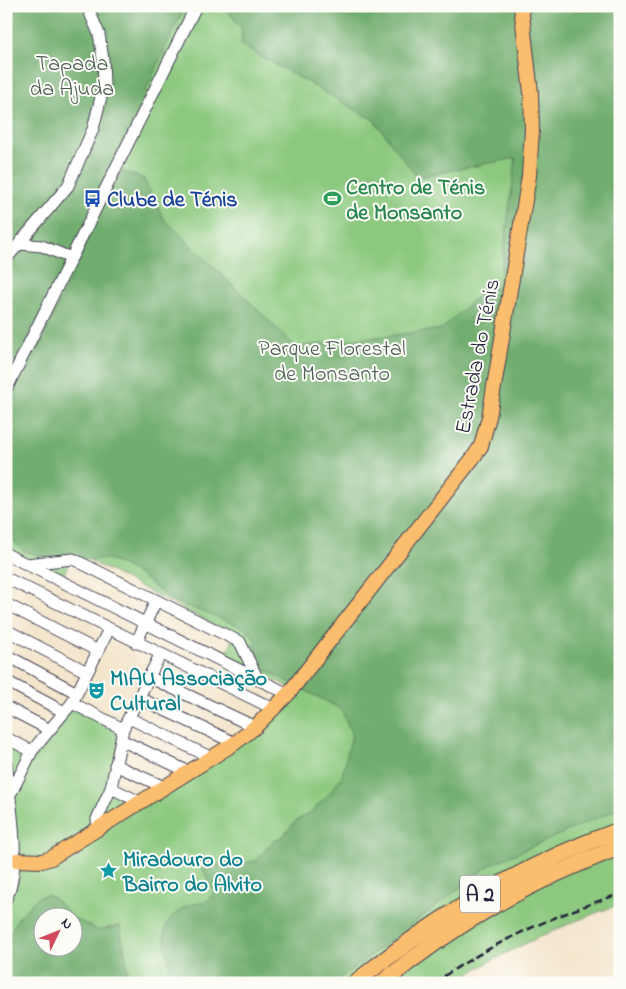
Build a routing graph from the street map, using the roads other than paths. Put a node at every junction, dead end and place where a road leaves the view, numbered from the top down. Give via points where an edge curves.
1 (87, 6) edge
2 (196, 6) edge
3 (521, 6) edge
4 (38, 222) junction
5 (19, 244) junction
6 (42, 246) junction
7 (6, 258) edge
8 (71, 258) junction
9 (6, 390) edge
10 (6, 554) edge
11 (26, 564) junction
12 (6, 578) edge
13 (156, 601) junction
14 (6, 604) edge
15 (145, 624) junction
16 (109, 629) junction
17 (6, 630) edge
18 (136, 643) junction
19 (98, 651) junction
20 (6, 655) edge
21 (160, 655) junction
22 (87, 672) junction
23 (149, 677) junction
24 (258, 680) junction
25 (6, 681) edge
26 (292, 688) junction
27 (139, 698) junction
28 (71, 703) junction
29 (6, 707) edge
30 (274, 709) junction
31 (129, 718) junction
32 (255, 727) junction
33 (50, 730) junction
34 (122, 735) junction
35 (6, 738) edge
36 (235, 743) junction
37 (32, 751) junction
38 (212, 758) junction
39 (6, 762) edge
40 (115, 765) junction
41 (189, 772) junction
42 (164, 787) junction
43 (111, 788) junction
44 (9, 793) junction
45 (140, 802) junction
46 (98, 829) junction
47 (620, 830) edge
48 (620, 847) edge
49 (16, 860) junction
50 (6, 899) edge
51 (355, 983) edge
52 (382, 983) edge

1 - 4 street via 99,34 104,85 93,129 68,186
2 - 8 street
3 - 26 main road, Estrada do Ténis via 531,93 529,176 481,446
4 - 5 street
4 - 6 street
5 - 6 street
5 - 7 street
6 - 8 street
8 - 9 street
10 - 11 street
11 - 13 street via 73,559
11 - 15 street
12 - 16 street
13 - 15 street
13 - 24 street via 240,642
14 - 19 street
15 - 18 street
15 - 24 street
16 - 18 street
16 - 19 street
17 - 22 street
18 - 21 street
19 - 22 street
20 - 28 street
21 - 23 street
21 - 30 street
22 - 28 street
23 - 27 street
23 - 32 street
24 - 26 street
25 - 28 street
26 - 30 main road, Estrada do Ténis
27 - 31 street
27 - 36 street
28 - 33 street
28 - 34 street
29 - 33 street
30 - 32 main road, Estrada do Ténis
31 - 34 street
31 - 38 street
32 - 36 main road, Estrada do Ténis
33 - 37 street
34 - 40 street
34 - 41 street
35 - 37 street
36 - 38 main road, Estrada do Ténis
37 - 44 street
38 - 41 main road, Estrada do Ténis
39 - 44 street
40 - 42 street
40 - 43 street
41 - 42 main road, Estrada do Ténis
42 - 45 main road, Estrada do Ténis
43 - 45 street
43 - 46 street via 97,819
44 - 49 street
45 - 46 main road, Estrada do Ténis
46 - 49 main road, Estrada do Ténis via 48,860
47 - 51 highway, A 2 via 539,863 481,894 443,916
48 - 52 highway, A 2 via 508,896 450,931
49 - 50 street

